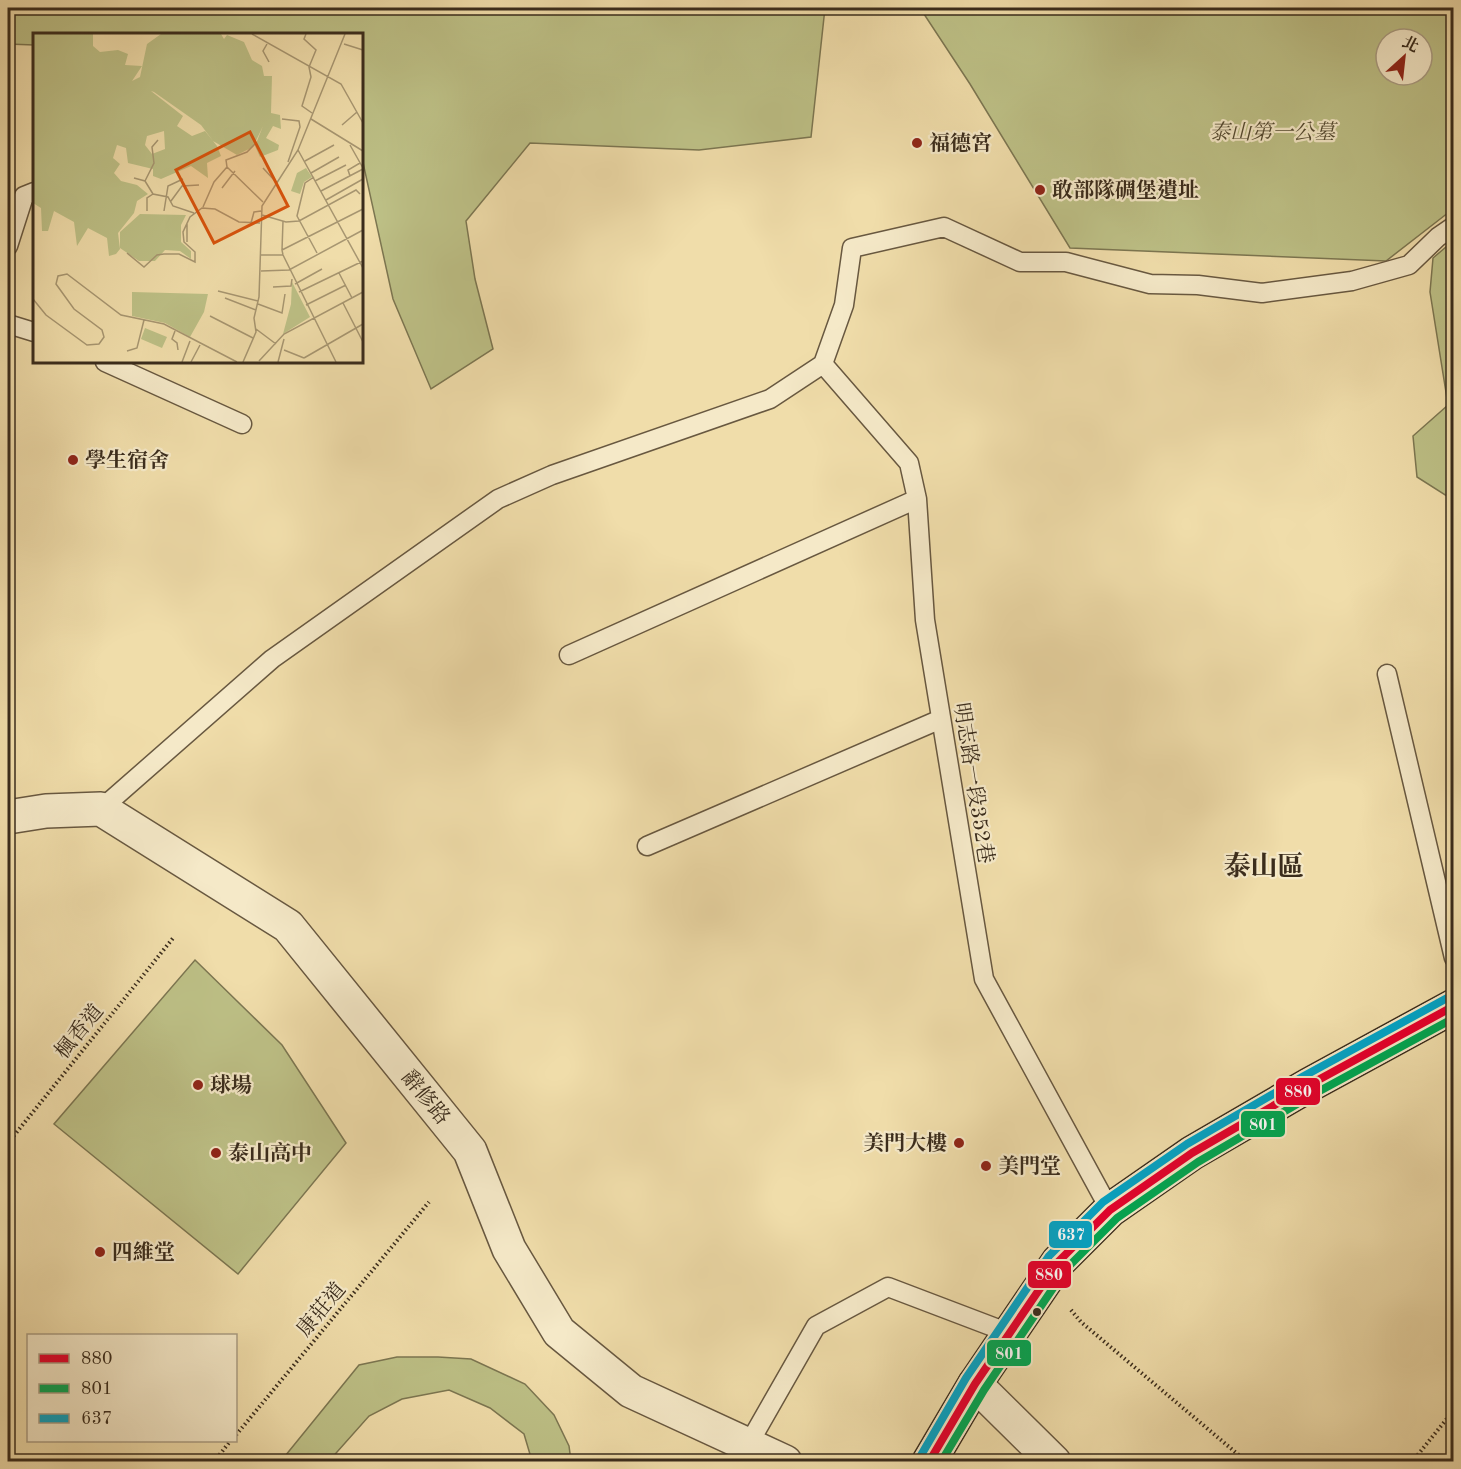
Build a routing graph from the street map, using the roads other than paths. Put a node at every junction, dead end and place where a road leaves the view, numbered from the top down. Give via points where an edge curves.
1 (22, 194) edge
2 (1454, 226) edge
3 (8, 246) edge
4 (8, 324) edge
5 (33, 332) edge
6 (107, 363) edge
7 (824, 364) junction
8 (242, 424) dead end
9 (917, 499) junction
10 (569, 655) dead end
11 (1387, 674) dead end
12 (941, 719) junction
13 (101, 808) junction
14 (8, 818) edge
15 (646, 846) dead end
16 (1454, 958) edge
17 (1454, 1006) edge
18 (1110, 1210) junction
19 (1009, 1334) junction
20 (975, 1384) junction
21 (748, 1445) junction
22 (785, 1461) edge
23 (929, 1461) edge
24 (1054, 1461) edge

1 - 3 lane
2 - 7 lane via 1409,265 1352,281 1262,293 1150,284 1066,262 1020,262 944,227 852,248 844,305
4 - 5 lane
6 - 8 lane
7 - 9 lane, 明志路一段352巷 via 909,463
7 - 13 lane via 770,399 552,475 498,499 272,659
9 - 10 lane
9 - 12 lane, 明志路一段352巷 via 925,620
11 - 16 lane
12 - 15 lane
12 - 18 lane, 明志路一段352巷 via 984,979
13 - 14 street
13 - 21 street, 辭修路 via 288,926 470,1151 508,1249 559,1332 631,1391
17 - 18 street via 1192,1153
18 - 19 street via 1058,1262
19 - 20 street
19 - 21 lane via 888,1287 816,1326
20 - 23 street
20 - 24 street
21 - 22 street, 辭修路

